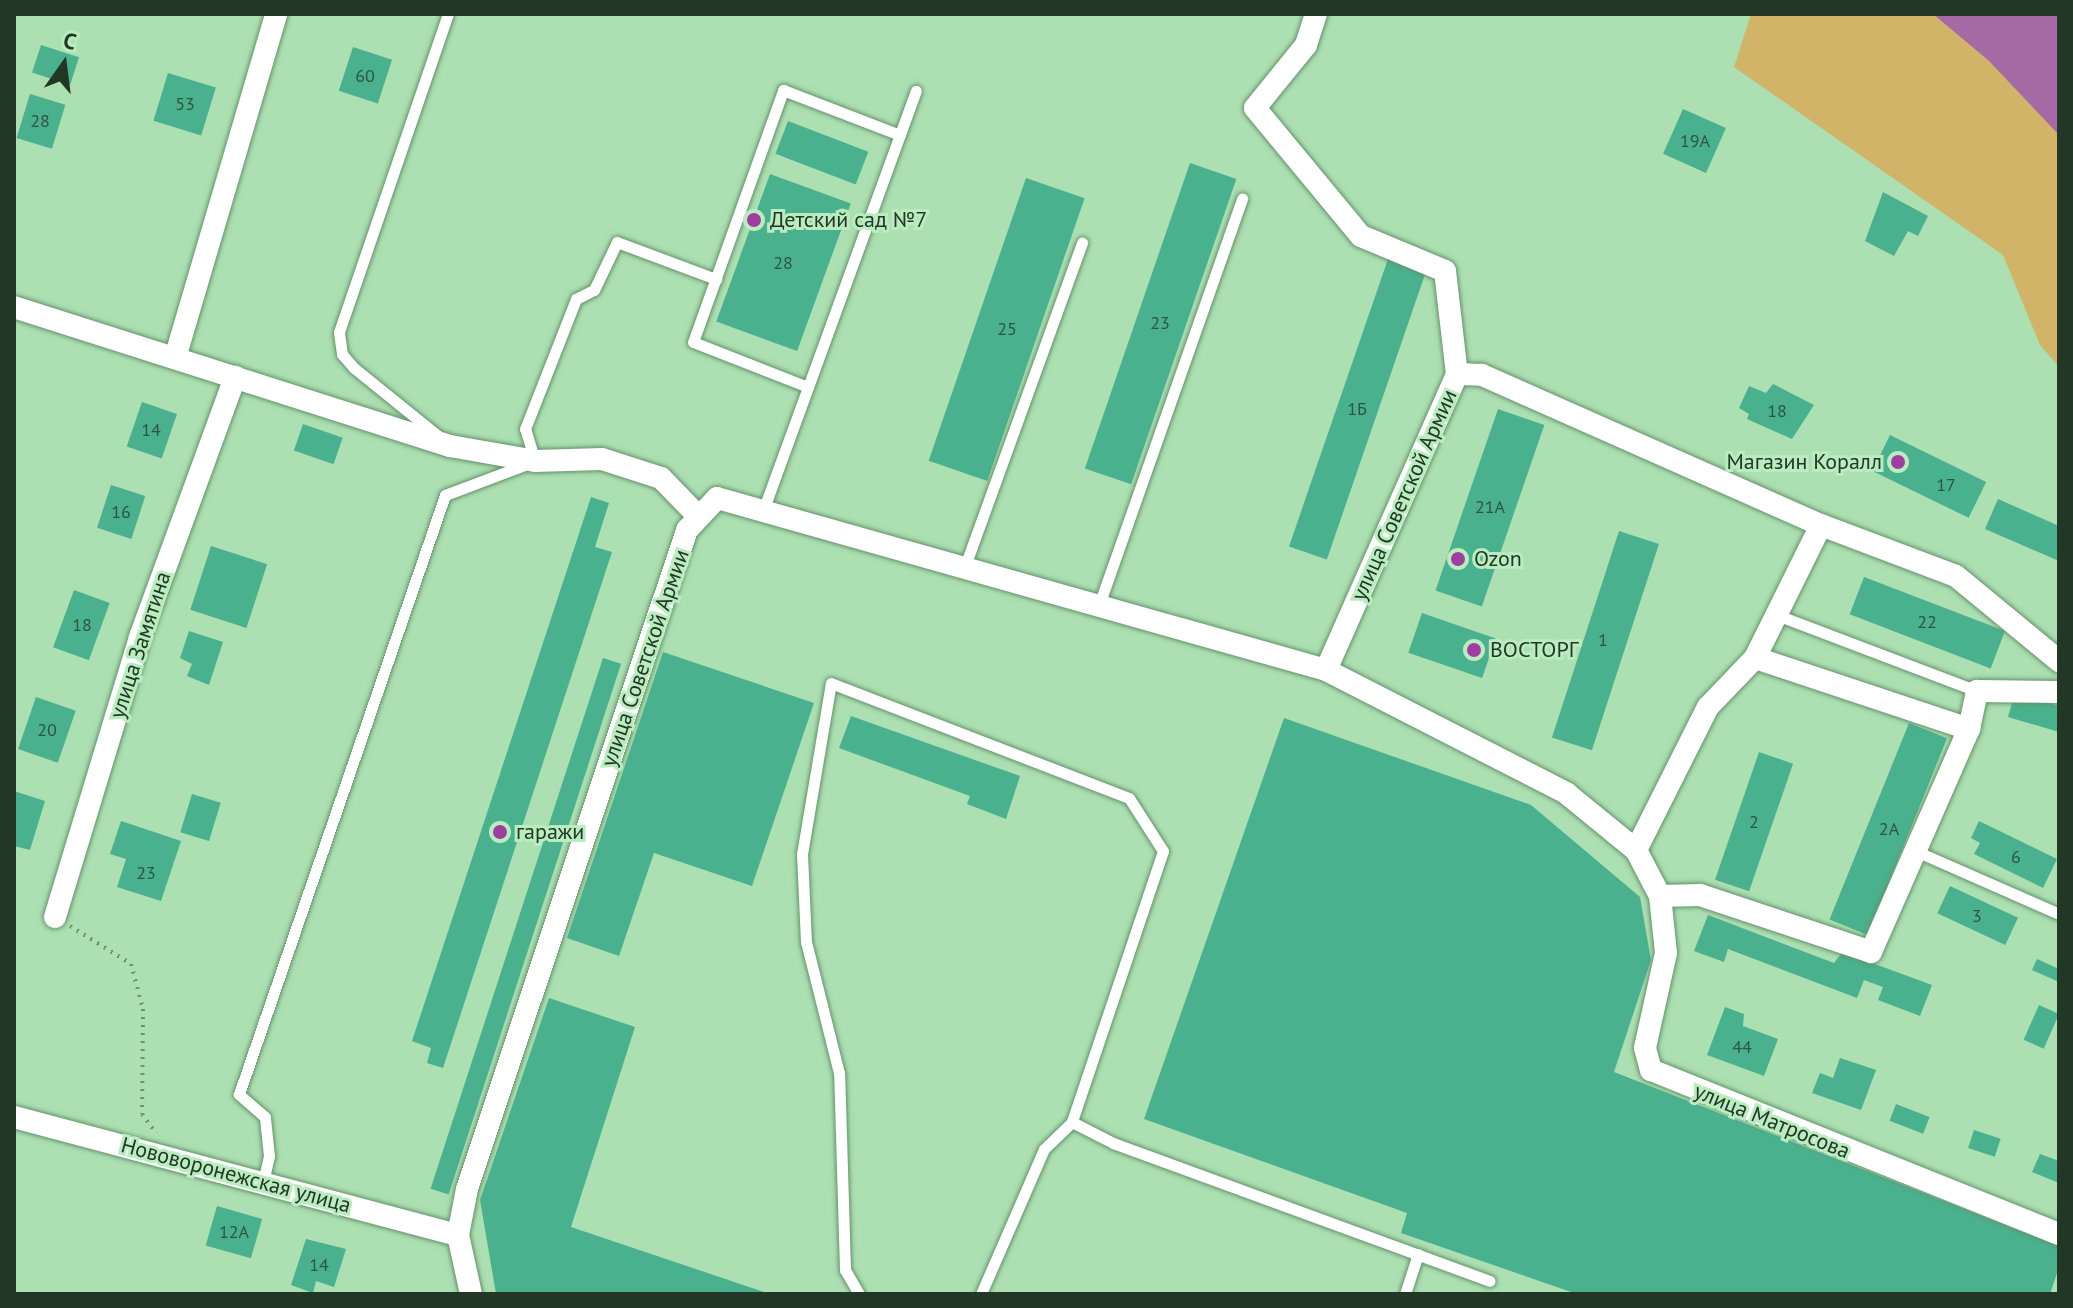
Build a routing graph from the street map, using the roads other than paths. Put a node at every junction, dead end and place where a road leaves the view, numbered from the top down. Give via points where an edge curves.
1 (276, 14) edge
2 (448, 14) edge
3 (1316, 14) edge
4 (916, 91) dead end
5 (900, 135) junction
6 (1242, 198) dead end
7 (1082, 243) dead end
8 (716, 279) junction
9 (14, 307) edge
10 (175, 358) junction
11 (1457, 374) junction
12 (235, 377) junction
13 (808, 387) junction
14 (450, 446) junction
15 (535, 461) junction
16 (764, 508) junction
17 (699, 517) junction
18 (1821, 525) junction
19 (965, 566) junction
20 (1099, 605) junction
21 (1777, 615) junction
22 (1755, 658) junction
23 (2059, 661) edge
24 (1326, 670) junction
25 (1977, 691) junction
26 (2059, 692) edge
27 (1969, 729) junction
28 (1636, 850) junction
29 (1918, 852) junction
30 (1660, 896) junction
31 (2059, 914) edge
32 (55, 917) road end
33 (14, 1117) edge
34 (1072, 1122) junction
35 (263, 1182) junction
36 (2059, 1234) edge
37 (458, 1235) junction
38 (1418, 1254) junction
39 (1490, 1281) dead end
40 (471, 1294) edge
41 (859, 1294) edge
42 (981, 1294) edge
43 (1405, 1294) edge

1 - 10 street
2 - 14 lane via 339,332 342,354 354,368
3 - 11 street via 1306,45 1255,108 1361,236 1445,271
4 - 5 lane
5 - 8 lane via 783,90
5 - 13 lane
6 - 20 lane
7 - 19 lane
8 - 13 lane via 693,342
8 - 15 lane via 617,242 594,290 576,299 525,429
9 - 10 street
10 - 12 street
11 - 18 street, улица Советской Армии via 1482,375
11 - 24 street, улица Советской Армии
12 - 14 street
12 - 32 street, улица Замятина via 140,637
13 - 16 lane
14 - 15 street
15 - 17 street via 602,459 647,473 661,478
15 - 35 lane via 445,495 239,1094 265,1117 269,1156
16 - 17 street via 717,498
16 - 19 street
17 - 37 street, улица Советской Армии via 687,530 467,1189
18 - 21 street
18 - 23 street, улица Советской Армии via 1956,576
19 - 20 street
20 - 24 street
21 - 22 street
21 - 25 lane
22 - 27 street
22 - 28 street via 1708,707
24 - 28 street via 1566,793
25 - 26 street
25 - 27 street
27 - 29 street
28 - 30 street
29 - 30 street via 1871,952 1700,895
29 - 31 lane
30 - 36 street, улица Матросова via 1666,953 1645,1048 1651,1070
33 - 35 street, Нововоронежская улица
34 - 38 lane via 1113,1143
34 - 41 lane via 1163,851 1129,798 831,683 802,854 806,942 839,1073 845,1270
34 - 42 lane via 1044,1149
35 - 37 street, Нововоронежская улица
37 - 40 street, улица Советской Армии
38 - 39 lane
38 - 43 lane

